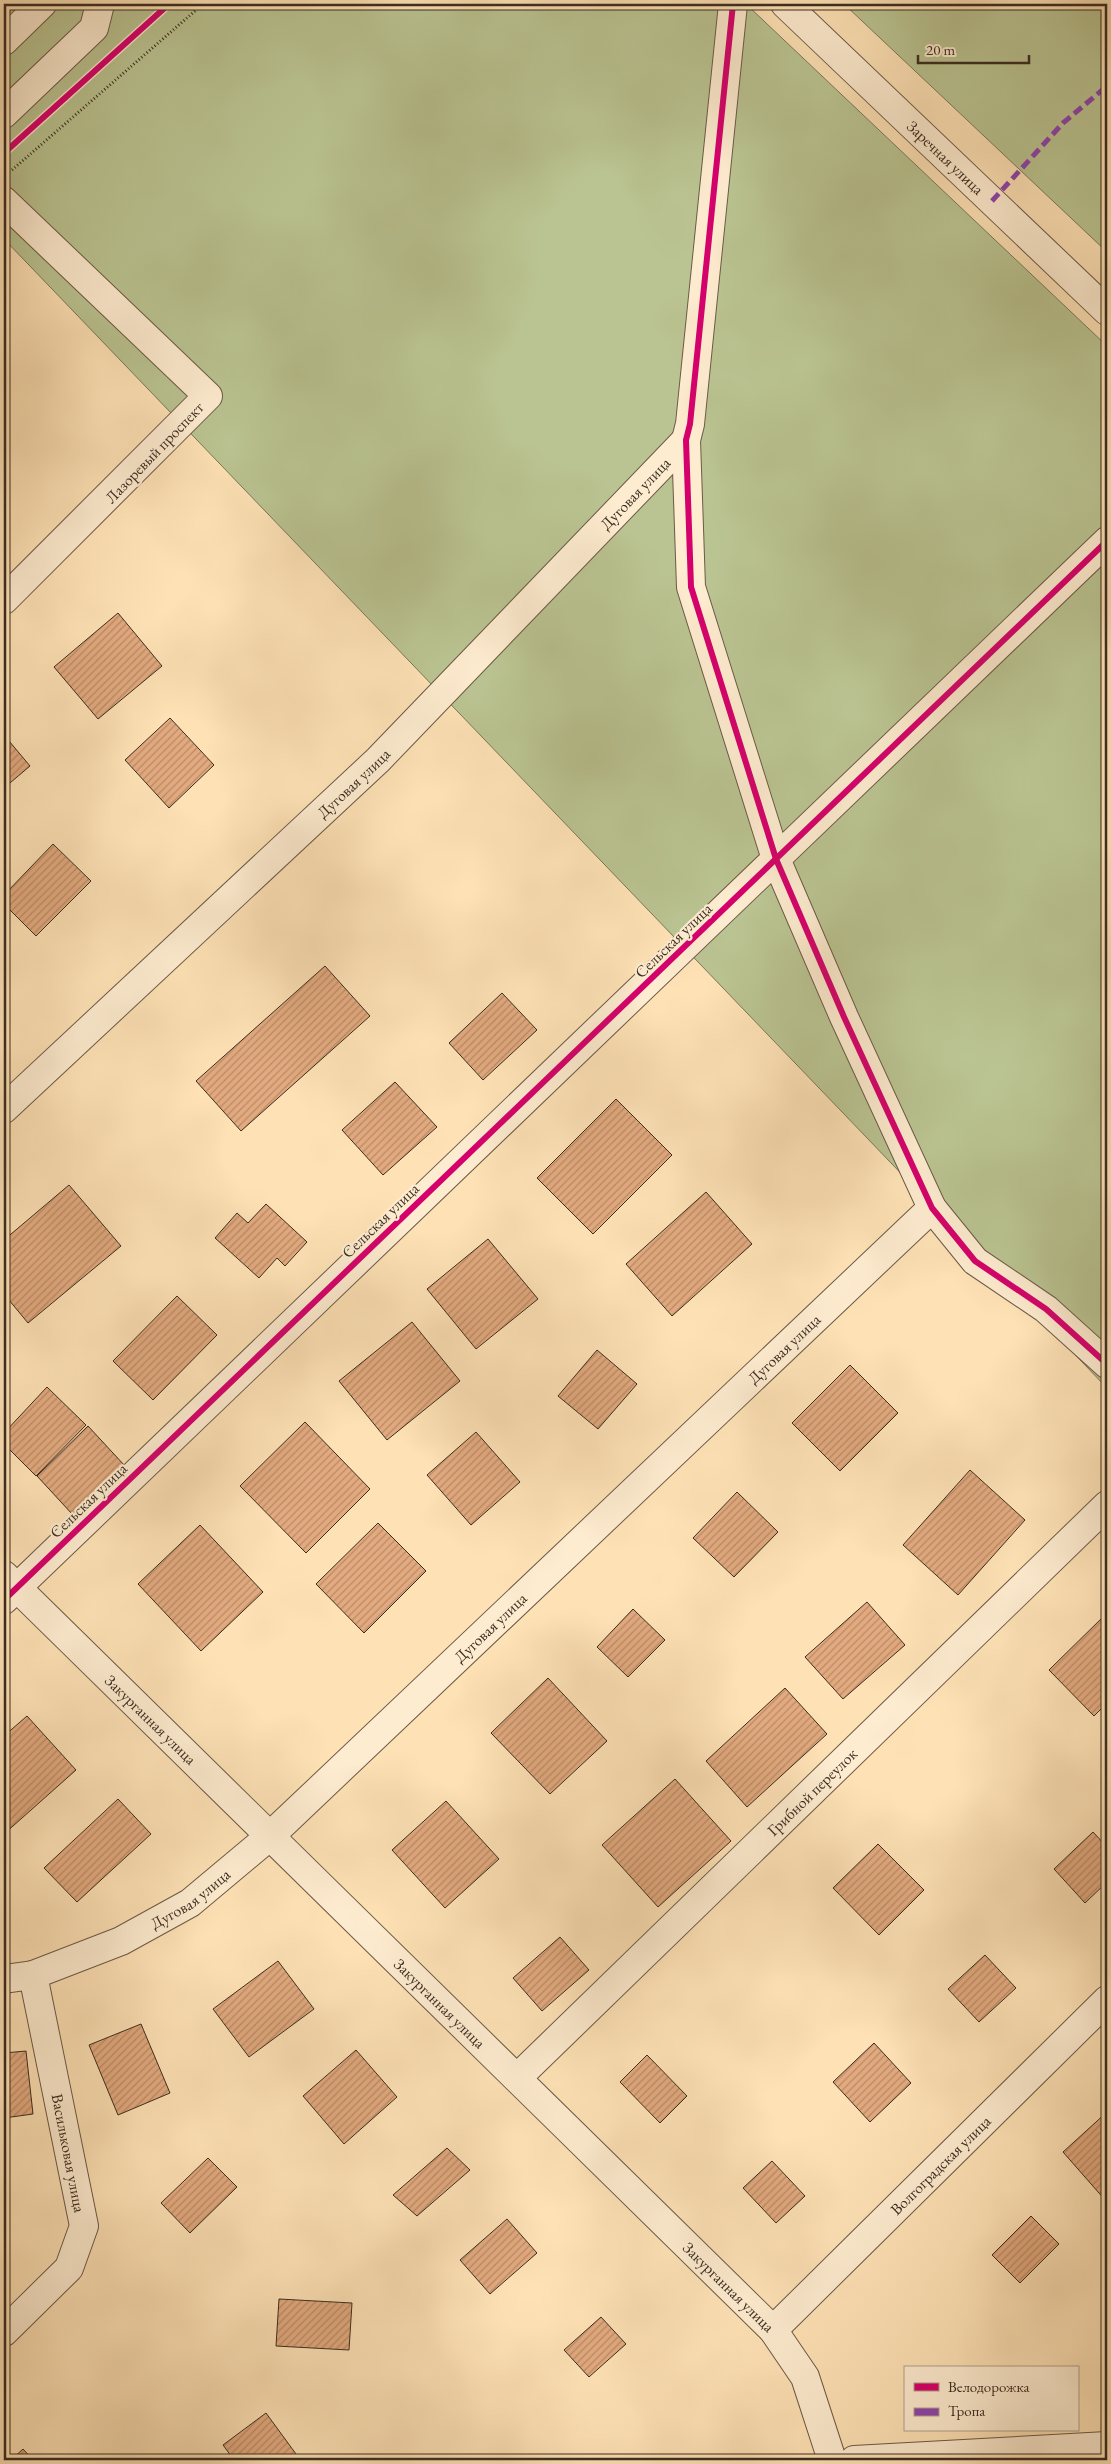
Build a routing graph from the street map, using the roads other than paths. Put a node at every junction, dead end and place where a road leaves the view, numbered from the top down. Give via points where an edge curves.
1 (42, 4) edge
2 (100, 4) edge
3 (733, 4) edge
4 (784, 4) edge
5 (4, 41) edge
6 (4, 114) edge
7 (4, 201) edge
8 (1107, 311) edge
9 (686, 440) junction
10 (1107, 541) edge
11 (4, 600) edge
12 (776, 859) junction
13 (4, 1109) edge
14 (932, 1208) junction
15 (1107, 1364) edge
16 (1107, 1504) edge
17 (8, 1588) edge
18 (270, 1836) junction
19 (34, 1975) junction
20 (4, 1979) edge
21 (1107, 2000) edge
22 (517, 2078) junction
23 (773, 2330) junction
24 (4, 2332) edge
25 (1107, 2446) edge
26 (832, 2460) edge
27 (854, 2460) edge

1 - 5 street
2 - 6 street via 94,28
3 - 9 street
4 - 8 street, Заречная улица
7 - 11 street, Лазоревый проспект via 208,396
9 - 12 street via 691,587
9 - 13 street, Дуговая улица via 378,760
10 - 12 street, Сельская улица
12 - 14 street
12 - 17 street, Сельская улица
14 - 15 street via 974,1261 1046,1309
14 - 18 street, Дуговая улица
16 - 22 street, Грибной переулок
17 - 18 street, Закурганная улица
18 - 19 street, Дуговая улица via 190,1902 121,1941
18 - 22 street, Закурганная улица
19 - 20 street, Дуговая улица
19 - 24 street, Васильковая улица via 84,2226 70,2268
21 - 23 street, Волгоградская улица
22 - 23 street, Закурганная улица
23 - 26 street, Закурганная улица via 805,2377
25 - 27 street

